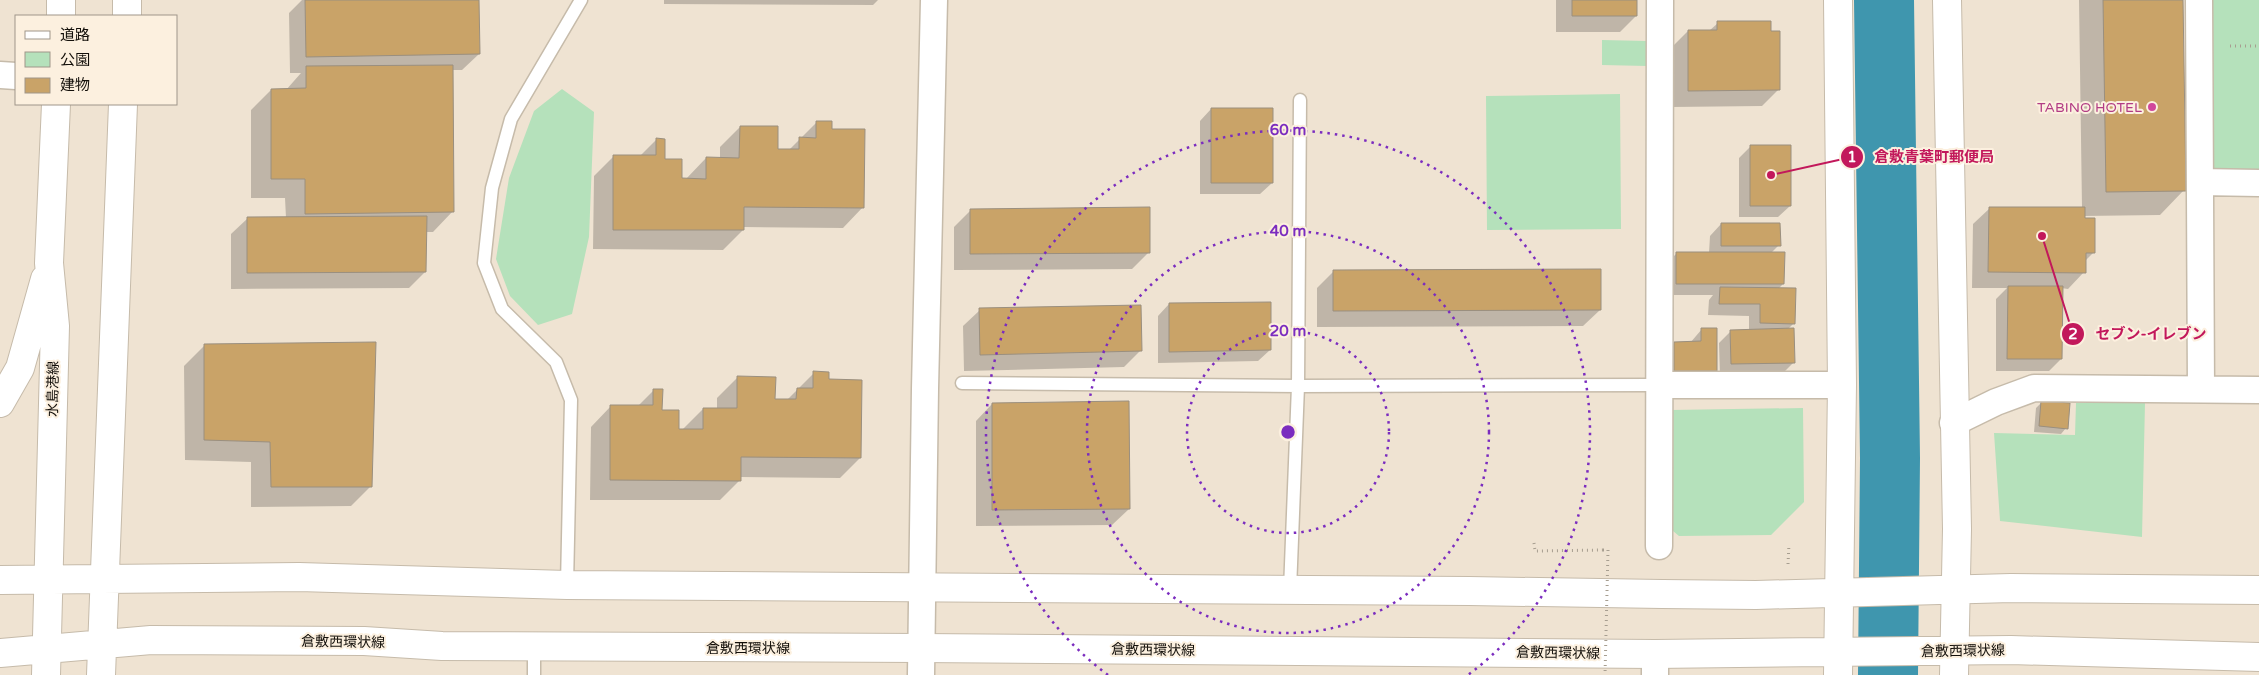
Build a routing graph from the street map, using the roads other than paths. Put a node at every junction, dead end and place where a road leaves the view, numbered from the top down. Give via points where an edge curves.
1 (61, 0) edge
2 (127, 0) edge
3 (581, 0) edge
4 (934, 0) edge
5 (1660, 0) edge
6 (1838, 0) edge
7 (1947, 0) edge
8 (2199, 0) edge
9 (61, 15) edge
10 (126, 15) edge
11 (0, 75) edge
12 (15, 76) edge
13 (1300, 100) dead end
14 (56, 105) edge
15 (123, 105) edge
16 (2200, 182) junction
17 (2259, 183) edge
18 (49, 263) junction
19 (962, 383) dead end
20 (1658, 385) junction
21 (1298, 386) junction
22 (1842, 386) junction
23 (2201, 389) junction
24 (2259, 390) edge
25 (3, 392) edge
26 (1954, 423) junction
27 (1659, 546) dead end
28 (104, 578) junction
29 (0, 580) edge
30 (48, 580) junction
31 (567, 585) junction
32 (921, 587) junction
33 (1290, 590) junction
34 (1956, 590) junction
35 (2259, 590) edge
36 (1838, 592) junction
37 (102, 644) junction
38 (534, 647) junction
39 (920, 648) junction
40 (0, 653) edge
41 (2259, 657) edge
42 (46, 662) edge
43 (1954, 663) edge
44 (1838, 664) edge
45 (1655, 665) edge
46 (101, 675) edge
47 (534, 675) edge
48 (921, 675) edge

1 - 9 main road
2 - 10 main road
3 - 31 lane via 511,119 492,188 484,263 502,309 556,362 571,400
4 - 32 street
5 - 20 street
6 - 22 main road
7 - 26 main road
8 - 16 street
11 - 12 street
13 - 21 lane
14 - 18 main road, 水島港線
15 - 28 main road
16 - 17 street
16 - 23 street
18 - 25 main road via 20,368
18 - 30 main road, 水島港線 via 55,326
19 - 21 lane
20 - 21 lane
20 - 22 street
20 - 27 street
21 - 33 lane
22 - 36 main road
23 - 24 street
23 - 26 street via 2034,388
26 - 34 main road
28 - 30 main road
28 - 31 main road via 300,577
28 - 37 main road
29 - 30 main road
30 - 42 main road, 水島港線
31 - 32 main road
32 - 33 main road
32 - 39 street
33 - 36 main road via 1662,594
34 - 35 main road
34 - 36 main road
34 - 43 main road
36 - 44 main road
37 - 38 main road, 倉敷西環状線 via 151,640 325,641
37 - 42 main road, 倉敷西環状線
37 - 46 main road
38 - 39 main road, 倉敷西環状線
38 - 47 lane
39 - 45 main road, 倉敷西環状線
39 - 48 street
40 - 42 main road, 倉敷西環状線
41 - 43 main road, 倉敷西環状線 via 2011,650
43 - 44 main road, 倉敷西環状線 via 1921,651 1875,652
44 - 45 main road, 倉敷西環状線

